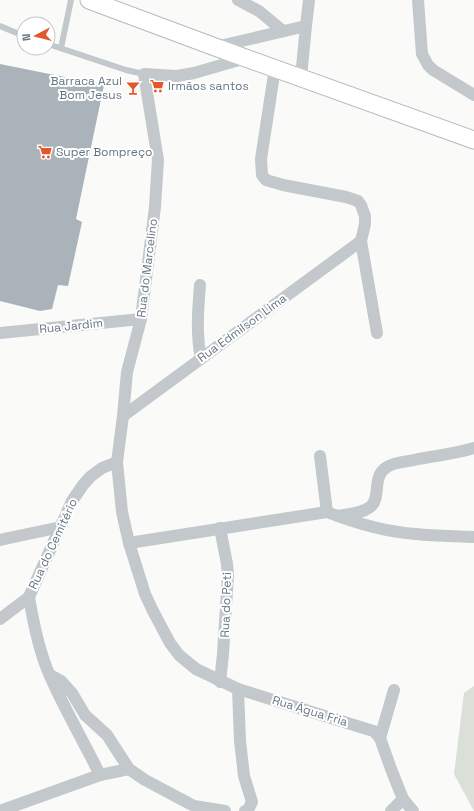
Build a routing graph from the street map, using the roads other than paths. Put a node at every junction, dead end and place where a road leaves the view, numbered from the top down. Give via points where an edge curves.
1 (71, 0) edge
2 (91, 0) edge
3 (238, 0) edge
4 (309, 0) edge
5 (418, 0) edge
6 (0, 26) edge
7 (306, 26) junction
8 (283, 31) junction
9 (16, 33) edge
10 (56, 46) edge
11 (215, 47) junction
12 (61, 48) junction
13 (246, 58) junction
14 (275, 68) junction
15 (144, 74) junction
16 (301, 77) junction
17 (474, 95) edge
18 (474, 140) edge
19 (361, 241) junction
20 (200, 285) dead end
21 (141, 319) junction
22 (0, 333) edge
23 (377, 333) dead end
24 (201, 359) junction
25 (124, 416) junction
26 (474, 448) edge
27 (320, 456) dead end
28 (116, 462) junction
29 (332, 514) junction
30 (61, 527) junction
31 (220, 528) junction
32 (474, 537) edge
33 (0, 540) edge
34 (129, 543) junction
35 (29, 597) junction
36 (0, 619) edge
37 (50, 675) junction
38 (220, 682) junction
39 (238, 689) junction
40 (394, 690) dead end
41 (380, 738) junction
42 (129, 769) junction
43 (100, 775) junction
44 (403, 798) junction
45 (249, 807) edge
46 (0, 811) edge
47 (225, 811) edge
48 (391, 811) edge
49 (413, 811) edge

1 - 12 lane
2 - 11 street
3 - 8 street via 265,15
4 - 7 street
5 - 17 street via 422,54 428,65
6 - 9 lane
7 - 8 street
7 - 16 street
8 - 11 street
10 - 12 lane
11 - 13 street
12 - 15 lane
13 - 14 street
13 - 15 street via 177,76
14 - 16 street
14 - 19 street via 261,158 262,175 266,180 283,185 358,201 365,216
15 - 21 street, Rua do Marcelino via 158,160 155,207
16 - 18 street
19 - 23 street
19 - 24 street, Rua Edmilson Lima
20 - 24 street via 198,345
21 - 22 street, Rua Jardim
21 - 25 street, Rua do Marcelino via 128,372
24 - 25 street, Rua Edmilson Lima
25 - 28 street, Rua do Marcelino
26 - 29 street via 401,462 386,468 378,479 371,507 355,513
27 - 29 street
28 - 30 street, Rua do Cemitério via 102,468 83,485 72,501
28 - 34 street, Rua do Marcelino
29 - 31 street
29 - 32 street via 391,531
30 - 33 street
30 - 35 street, Rua do Cemitério
31 - 34 street
31 - 38 street, Rua do Peti via 228,576
34 - 38 street, Rua Água Fria via 145,594 170,642 189,664
35 - 36 street
35 - 37 street, Rua do Cemitério via 42,654
37 - 42 street via 61,681 72,693 85,715 107,735
37 - 43 street, Rua do Cemitério
38 - 39 street, Rua Água Fria
39 - 41 street, Rua Água Fria via 364,727 374,731
39 - 45 street via 240,741
40 - 41 street
41 - 44 street
42 - 43 street
42 - 47 street via 194,806
43 - 46 street
44 - 48 street
44 - 49 street

